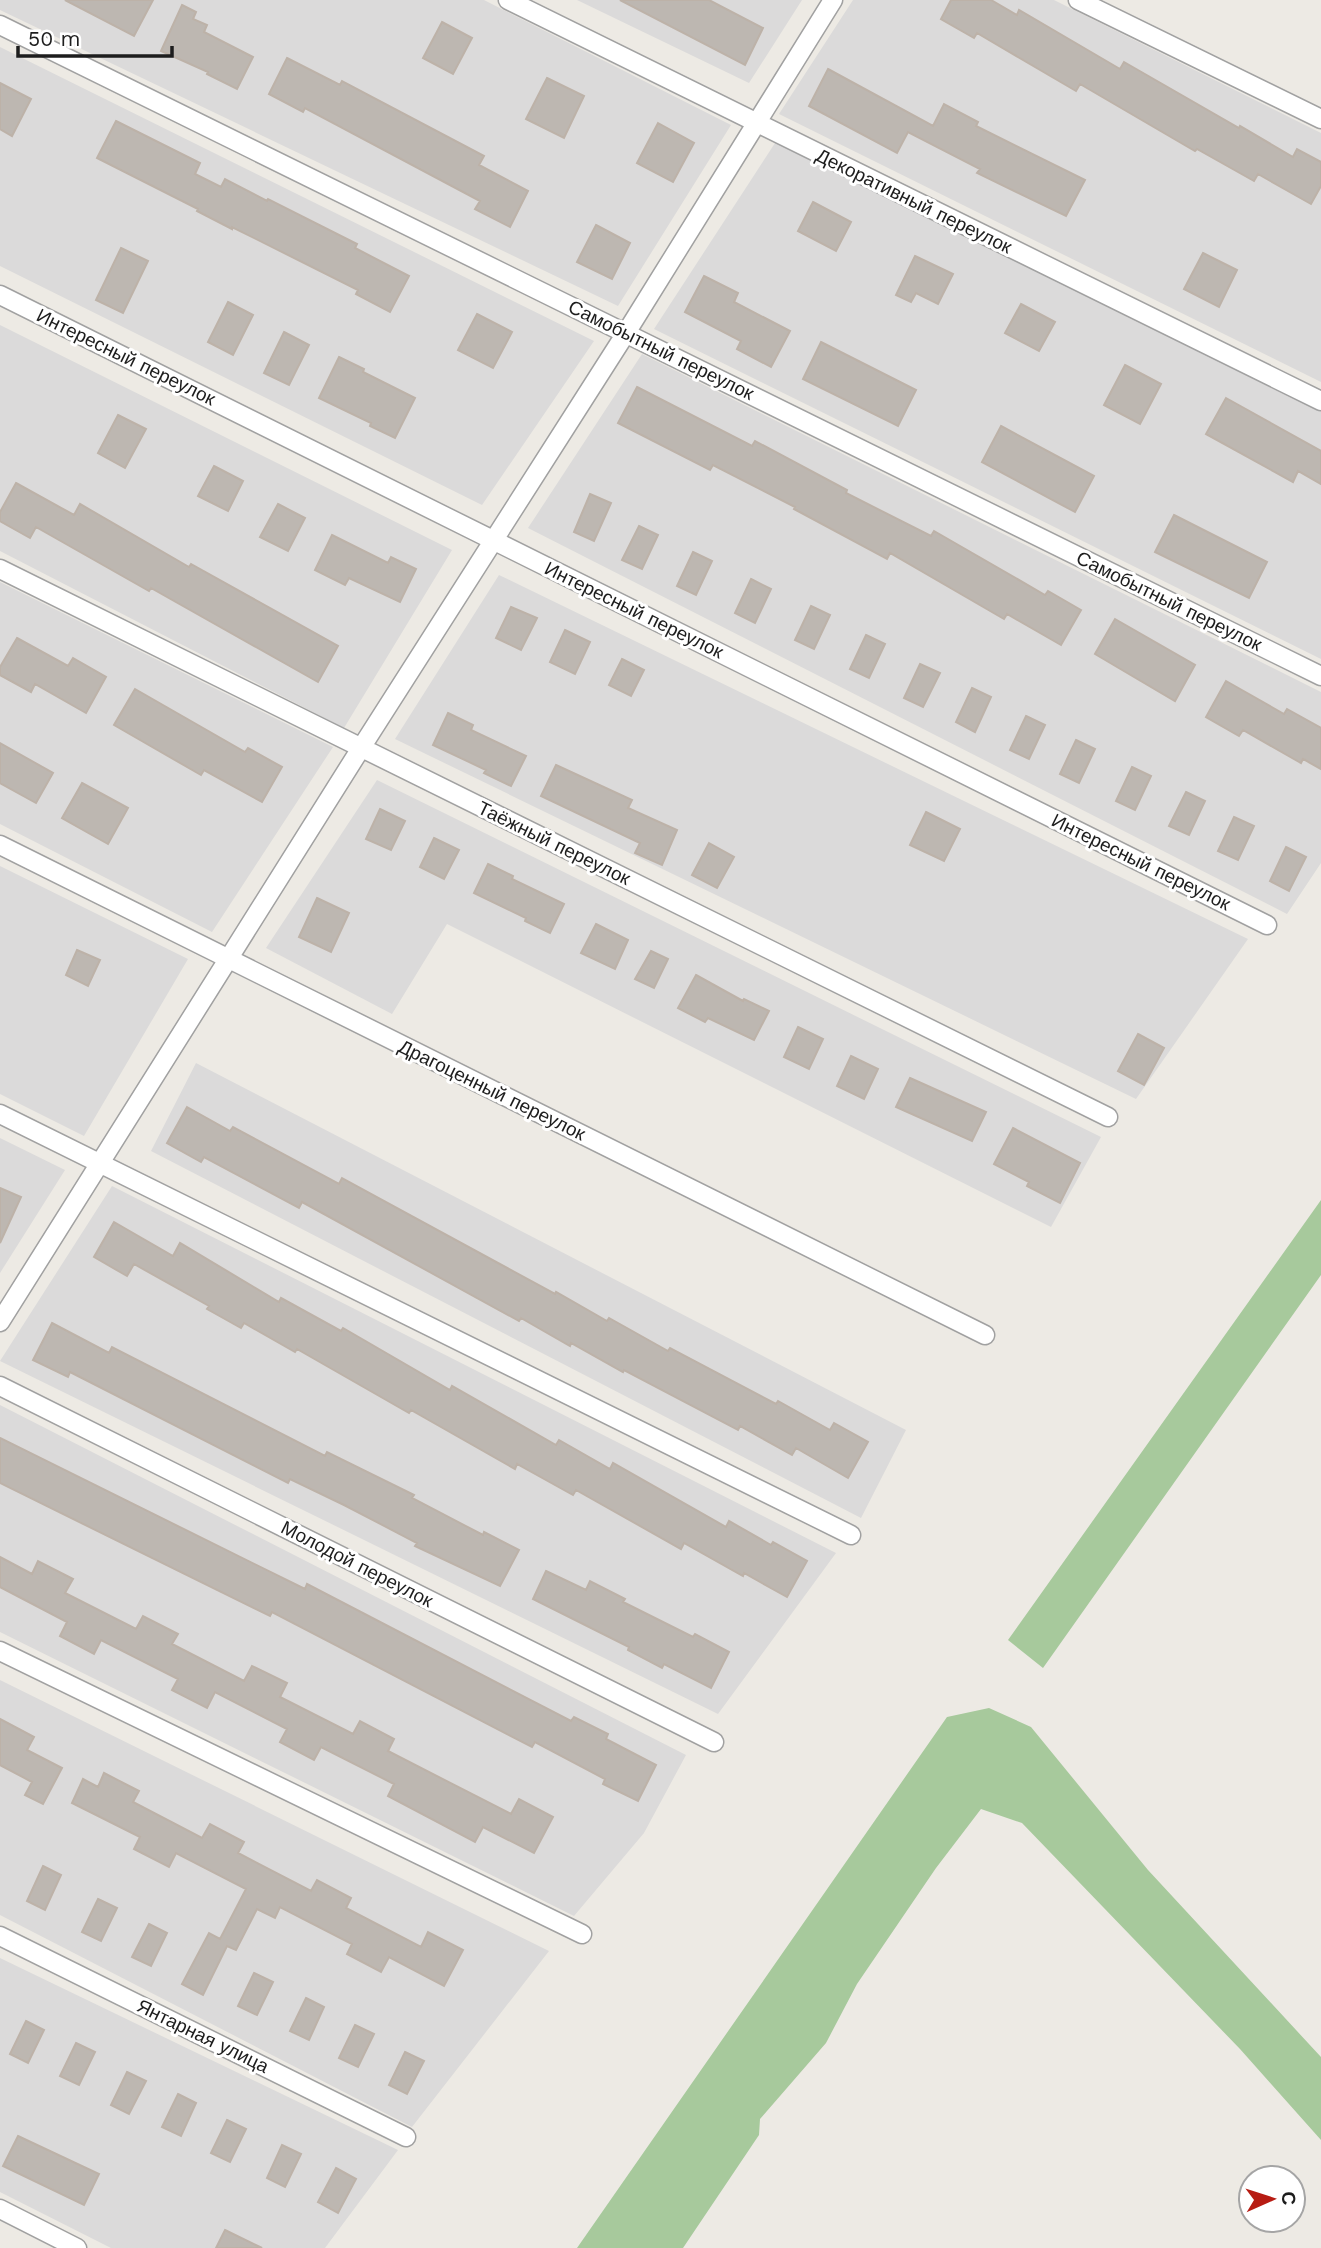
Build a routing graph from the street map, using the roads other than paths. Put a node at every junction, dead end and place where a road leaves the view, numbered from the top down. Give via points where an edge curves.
1 (508, 0) edge
2 (833, 0) edge
3 (1078, 0) edge
4 (0, 25) edge
5 (1321, 119) edge
6 (755, 123) junction
7 (0, 295) edge
8 (626, 333) junction
9 (1321, 401) edge
10 (495, 541) junction
11 (0, 569) edge
12 (1321, 676) edge
13 (361, 748) junction
14 (0, 845) edge
15 (1268, 925) dead end
16 (229, 959) junction
17 (0, 1114) edge
18 (1108, 1117) dead end
19 (101, 1164) junction
20 (0, 1322) edge
21 (985, 1335) dead end
22 (0, 1386) edge
23 (851, 1535) dead end
24 (0, 1651) edge
25 (713, 1742) dead end
26 (582, 1934) dead end
27 (0, 1936) edge
28 (406, 2137) dead end
29 (0, 2209) edge
30 (77, 2248) edge

1 - 6 street, Декоративный переулок
2 - 6 street
3 - 5 street
4 - 8 street, Самобытный переулок
6 - 8 street
6 - 9 street, Декоративный переулок
7 - 10 street, Интересный переулок
8 - 10 street
8 - 12 street, Самобытный переулок
10 - 13 street
10 - 15 street, Интересный переулок
11 - 13 street, Таёжный переулок
13 - 16 street
13 - 18 street, Таёжный переулок
14 - 16 street, Драгоценный переулок
16 - 19 street
16 - 21 street, Драгоценный переулок
17 - 19 street
19 - 20 street
19 - 23 street
22 - 25 street, Молодой переулок
24 - 26 street
27 - 28 street, Янтарная улица
29 - 30 street

